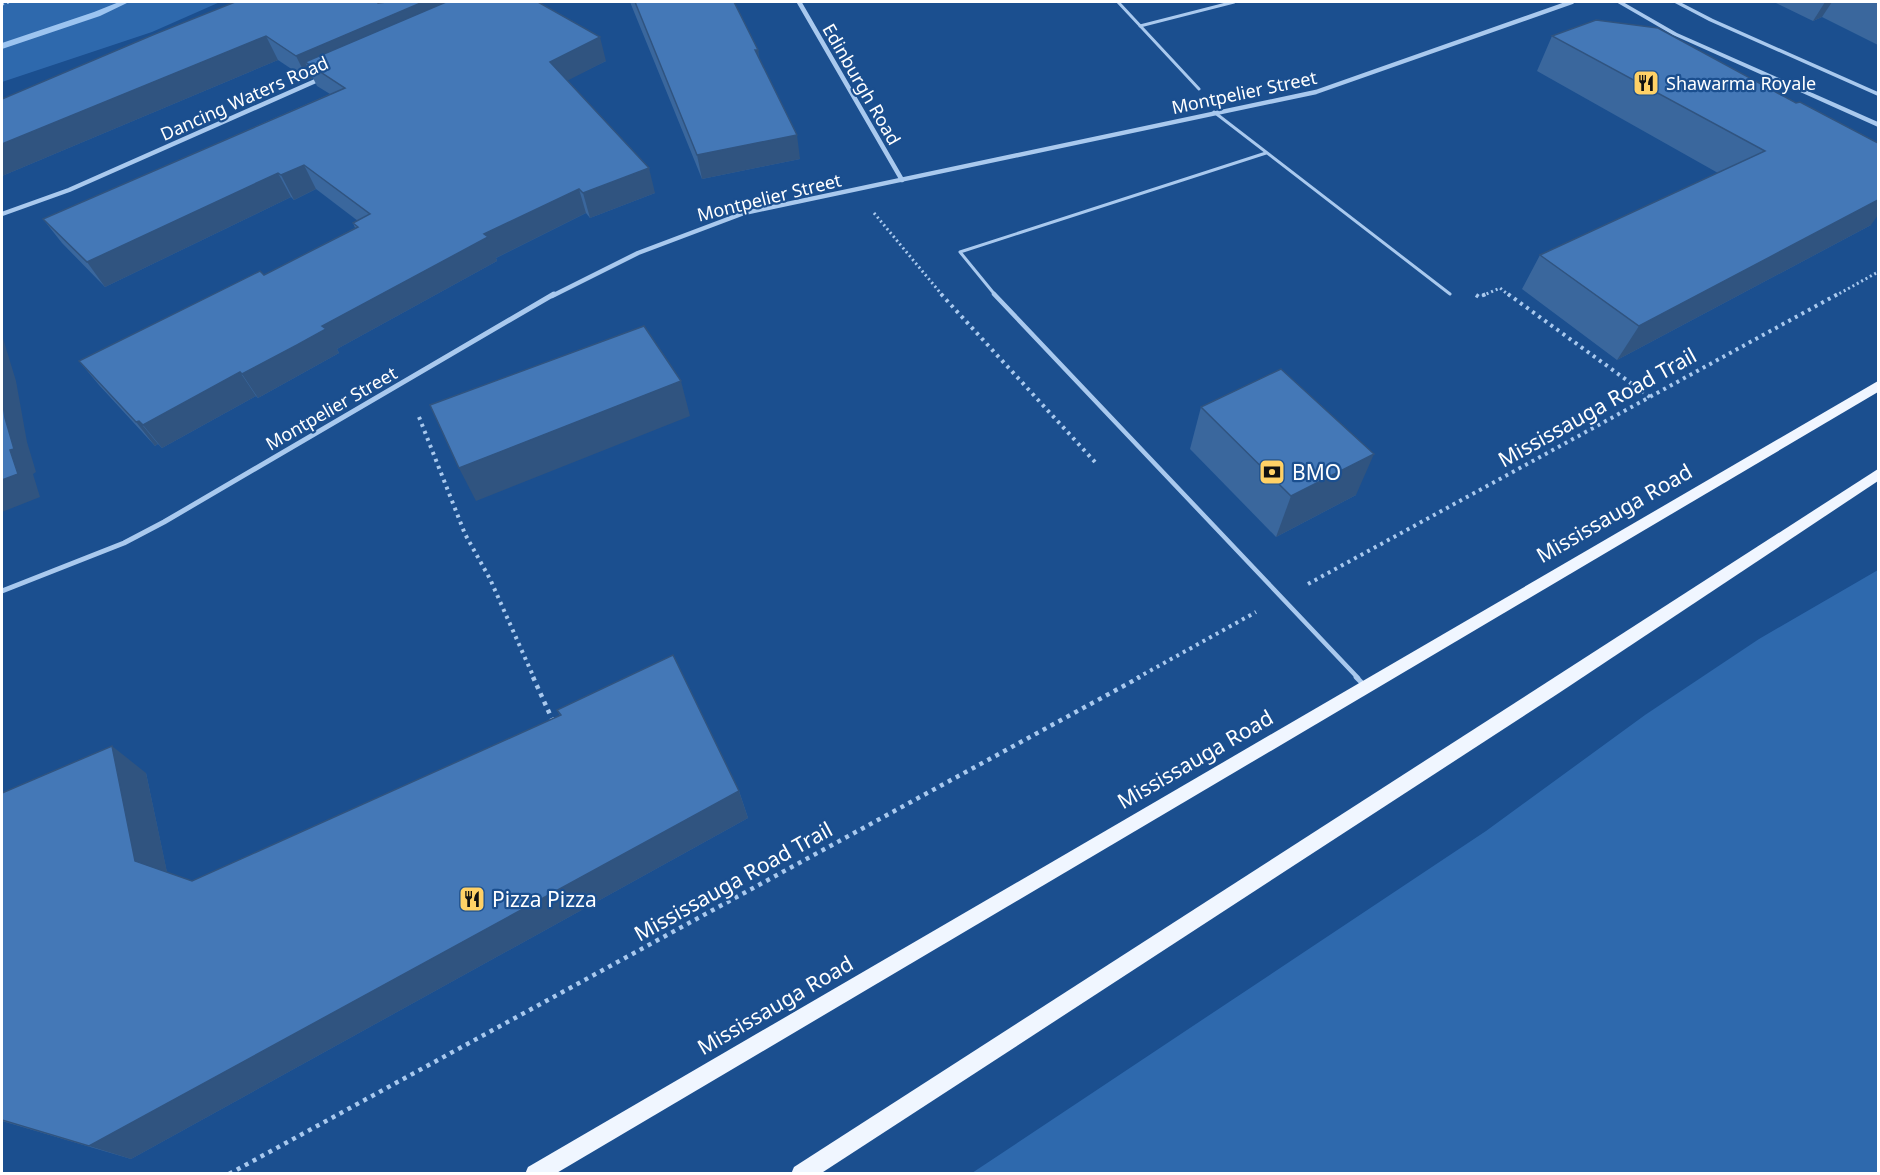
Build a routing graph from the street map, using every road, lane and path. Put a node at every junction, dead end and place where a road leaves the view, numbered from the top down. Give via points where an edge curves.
1 (9, 2) edge
2 (800, 2) edge
3 (1118, 2) edge
4 (1234, 2) edge
5 (1572, 2) edge
6 (1618, 2) edge
7 (1676, 2) edge
8 (2, 4) edge
9 (1140, 26) junction
10 (330, 75) edge
11 (1199, 89) dead end
12 (1878, 94) edge
13 (1214, 111) junction
14 (1878, 124) edge
15 (1266, 153) junction
16 (902, 180) junction
17 (853, 190) junction
18 (2, 214) edge
19 (1878, 272) edge
20 (1450, 294) dead end
21 (1878, 386) edge
22 (419, 417) dead end
23 (1095, 462) dead end
24 (1878, 474) edge
25 (1330, 572) dead end
26 (2, 591) edge
27 (1251, 615) dead end
28 (1366, 686) junction
29 (552, 719) edge
30 (229, 1173) edge
31 (535, 1173) edge
32 (801, 1173) edge

1 - 8 path
2 - 16 street, Edinburgh Road
3 - 9 lane
4 - 9 lane
5 - 13 street, Montpelier Street via 1316,92
6 - 14 street via 1676,34
7 - 12 street
9 - 11 lane
10 - 18 street, Dancing Waters Road via 69,190
13 - 15 lane
13 - 16 street, Montpelier Street
15 - 20 lane
15 - 28 lane via 960,252 1018,322
16 - 17 street, Montpelier Street
17 - 23 path via 935,288
17 - 26 street, Montpelier Street via 744,213 645,248 575,282 164,522 124,543
19 - 25 path, Mississauga Road Trail
21 - 28 main road, Mississauga Road
22 - 29 path via 465,534 490,579
24 - 32 main road
27 - 30 path, Mississauga Road Trail
28 - 31 main road, Mississauga Road

